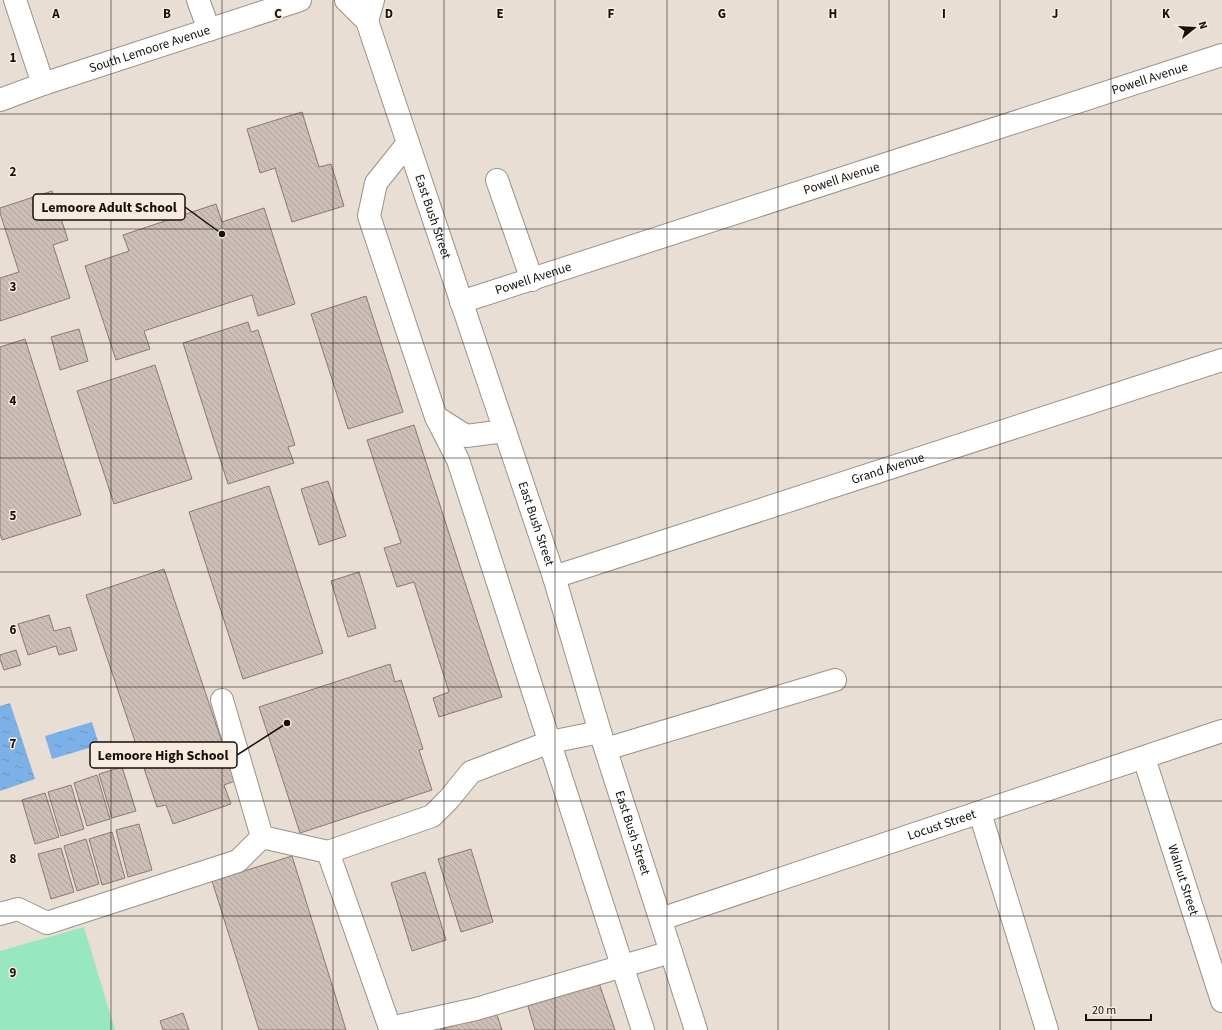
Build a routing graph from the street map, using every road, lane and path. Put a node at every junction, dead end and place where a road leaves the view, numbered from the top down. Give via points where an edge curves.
1 (15, 0) edge
2 (198, 0) edge
3 (300, 0) edge
4 (346, 0) edge
5 (370, 10) edge
6 (208, 30) junction
7 (1222, 55) edge
8 (43, 84) junction
9 (0, 100) edge
10 (408, 143) junction
11 (497, 180) dead end
12 (532, 280) junction
13 (461, 302) junction
14 (1222, 360) edge
15 (436, 417) junction
16 (505, 431) junction
17 (554, 577) junction
18 (835, 680) dead end
19 (222, 700) dead end
20 (1222, 731) edge
21 (603, 741) junction
22 (550, 742) junction
23 (1144, 758) junction
24 (980, 812) junction
25 (262, 837) junction
26 (328, 852) junction
27 (0, 914) edge
28 (660, 919) junction
29 (671, 952) junction
30 (623, 967) junction
31 (1222, 1001) edge
32 (643, 1030) edge
33 (696, 1030) edge
34 (1047, 1030) edge

1 - 8 street
2 - 6 street
3 - 6 street, South Lemoore Avenue
4 - 5 street
5 - 10 street, East Bush Street
6 - 8 street, South Lemoore Avenue
7 - 12 street, Powell Avenue
8 - 9 street, South Lemoore Avenue
10 - 13 street, East Bush Street
10 - 15 street via 376,183 369,216
11 - 12 street
12 - 13 street, Powell Avenue
13 - 16 street, East Bush Street
14 - 17 street, Grand Avenue
15 - 16 street via 466,436
15 - 22 street via 458,460
16 - 17 street, East Bush Street
17 - 21 street, East Bush Street
18 - 21 street
19 - 25 street
20 - 23 street, Locust Street
21 - 22 street
21 - 28 street, East Bush Street
22 - 26 street via 471,772 432,816
22 - 30 street
23 - 24 street, Locust Street
23 - 31 street, Walnut Street
24 - 28 street, Locust Street
24 - 34 street
25 - 26 street
25 - 27 street via 238,861 47,923 18,909
26 - 30 street via 390,1028 476,1009
28 - 29 street, East Bush Street
29 - 30 street
29 - 33 street, East Bush Street
30 - 32 street

